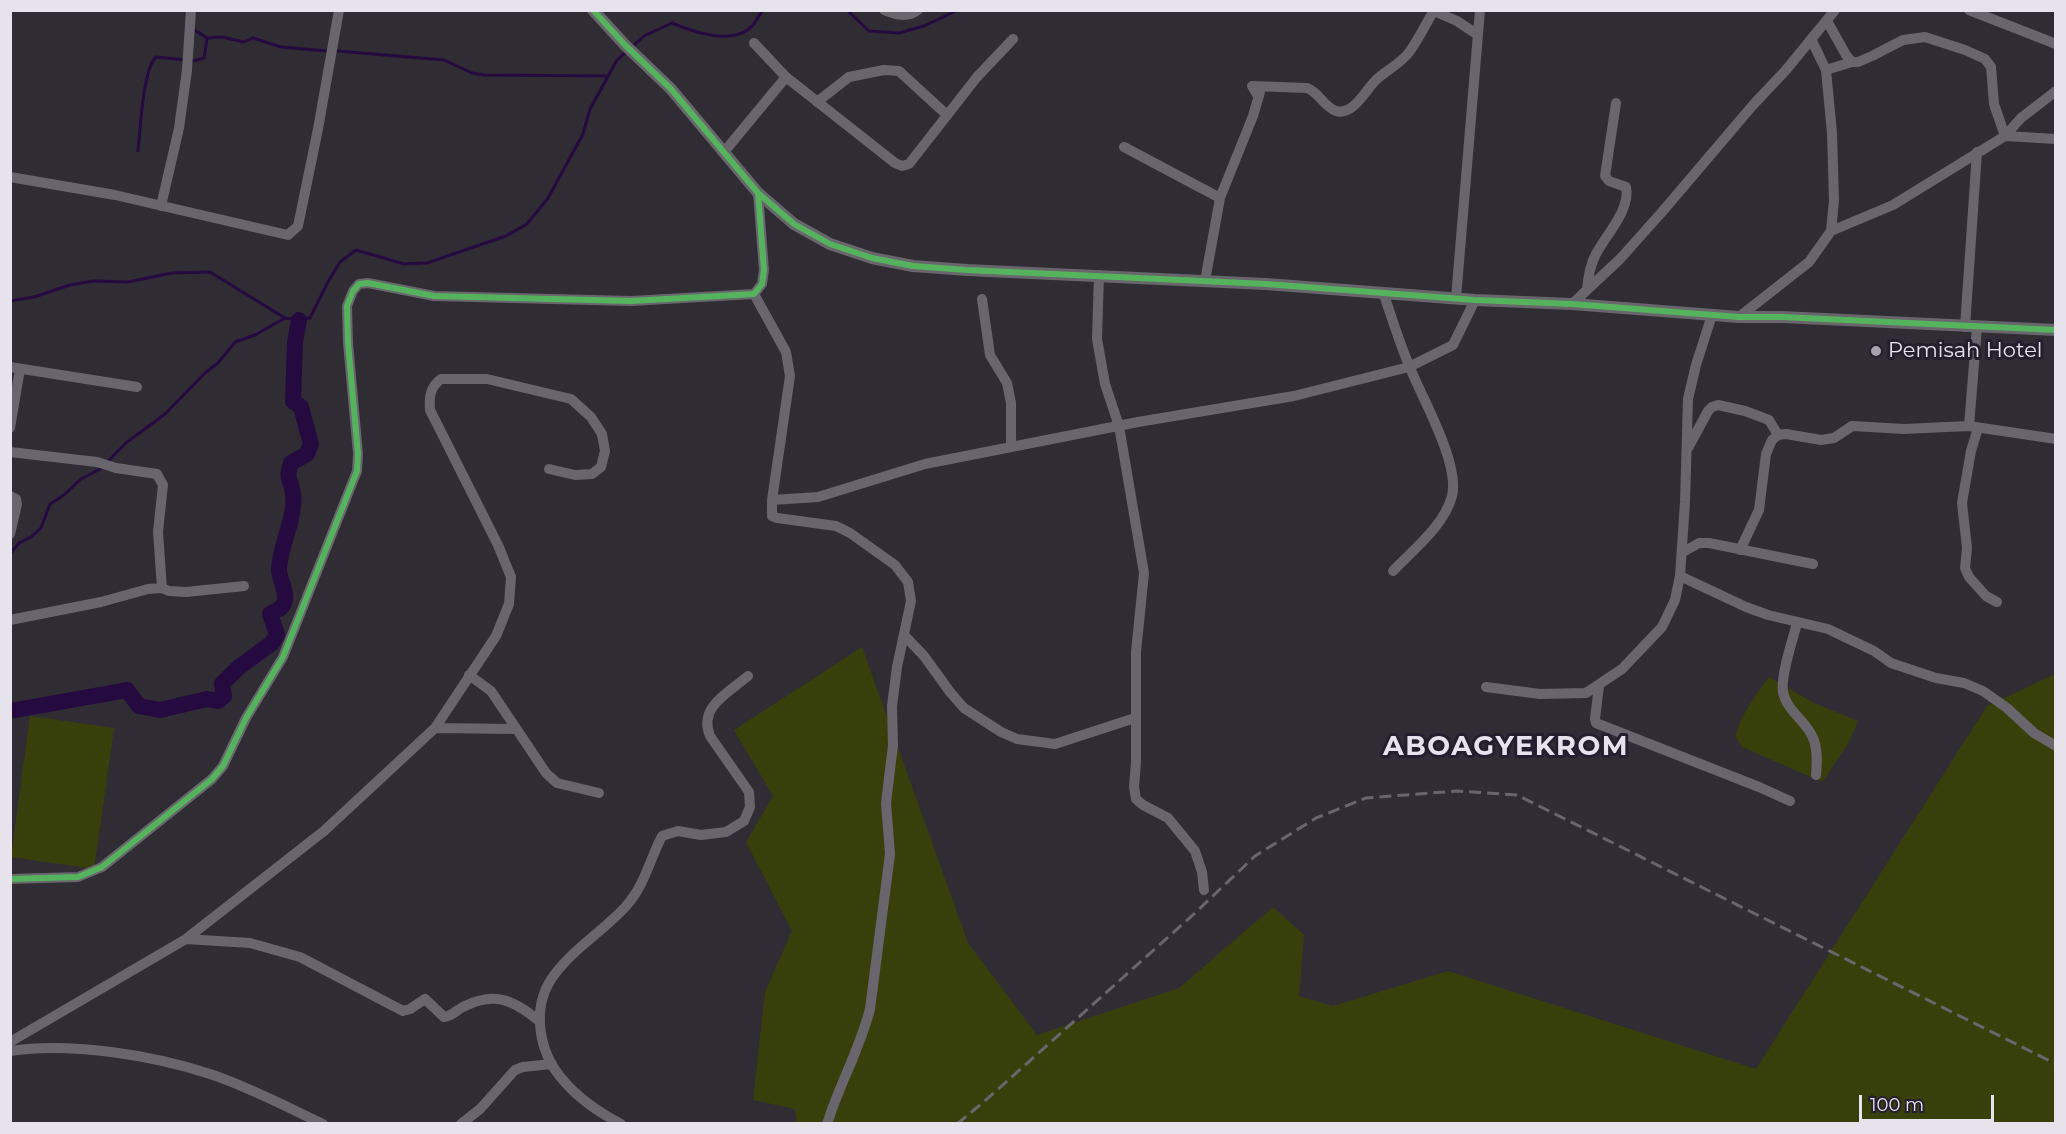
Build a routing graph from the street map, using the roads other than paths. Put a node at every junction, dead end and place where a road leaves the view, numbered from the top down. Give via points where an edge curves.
1 (191, 10) edge
2 (339, 10) edge
3 (593, 10) edge
4 (884, 10) edge
5 (918, 10) edge
6 (1480, 10) edge
7 (1835, 10) edge
8 (1969, 10) edge
9 (1434, 11) edge
10 (1827, 21) junction
11 (1478, 35) junction
12 (1012, 39) dead end
13 (1811, 39) junction
14 (754, 43) dead end
15 (2055, 44) edge
16 (1852, 62) junction
17 (1826, 70) junction
18 (786, 76) junction
19 (2055, 91) edge
20 (817, 102) junction
21 (1616, 103) dead end
22 (947, 115) junction
23 (2005, 136) junction
24 (2055, 138) edge
25 (1124, 147) dead end
26 (724, 152) junction
27 (1977, 152) junction
28 (10, 177) edge
29 (758, 193) junction
30 (1220, 198) junction
31 (161, 206) junction
32 (1831, 231) junction
33 (1099, 275) junction
34 (1204, 281) junction
35 (1587, 290) junction
36 (1383, 292) junction
37 (754, 294) junction
38 (1456, 298) junction
39 (982, 299) dead end
40 (1475, 300) junction
41 (1572, 304) junction
42 (1712, 315) junction
43 (1738, 317) junction
44 (1971, 327) junction
45 (2055, 330) edge
46 (1409, 367) junction
47 (15, 368) edge
48 (136, 387) dead end
49 (1119, 426) junction
50 (1974, 427) junction
51 (10, 428) edge
52 (1778, 435) junction
53 (2055, 439) edge
54 (1011, 447) junction
55 (1686, 451) junction
56 (10, 452) edge
57 (549, 469) dead end
58 (10, 496) edge
59 (772, 500) junction
60 (10, 534) edge
61 (1740, 550) junction
62 (1683, 552) junction
63 (1813, 564) dead end
64 (1393, 571) dead end
65 (1680, 576) junction
66 (244, 586) dead end
67 (162, 588) junction
68 (1997, 602) dead end
69 (10, 620) edge
70 (1797, 623) junction
71 (904, 635) junction
72 (469, 675) junction
73 (748, 676) dead end
74 (1599, 686) junction
75 (1486, 687) dead end
76 (1135, 718) junction
77 (435, 728) junction
78 (515, 729) junction
79 (2055, 746) edge
80 (1816, 775) dead end
81 (599, 793) dead end
82 (1790, 801) dead end
83 (10, 879) edge
84 (1204, 891) dead end
85 (186, 939) junction
86 (539, 1021) junction
87 (10, 1042) edge
88 (10, 1051) edge
89 (552, 1064) junction
90 (323, 1124) edge
91 (461, 1124) edge
92 (621, 1124) edge
93 (827, 1124) edge

1 - 31 street via 188,70
2 - 31 street via 318,129 294,232 281,235
3 - 26 street via 671,88
4 - 5 street via 903,16
6 - 11 street
7 - 10 street
8 - 15 street
9 - 11 street
9 - 30 street via 1409,52 1352,106 1334,111 1307,88 1253,88 1253,116
10 - 13 street
10 - 16 street
11 - 38 street
12 - 22 street
13 - 17 street
13 - 35 street via 1662,213
14 - 18 street
16 - 17 street
16 - 23 street via 1903,40 1924,37 1985,59 1991,67 1994,104
17 - 32 street via 1832,133
18 - 20 street
18 - 26 street
19 - 23 street
20 - 22 street via 849,77 891,70 899,71
20 - 22 street via 902,166 909,164
21 - 35 street via 1605,176 1609,182 1626,187 1627,193 1591,266
23 - 24 street
23 - 27 street
25 - 30 street
26 - 29 street
27 - 32 street via 1893,205
27 - 44 street
28 - 31 street
29 - 33 street via 794,224 830,244 872,258 913,266
29 - 37 street via 764,270 762,284
30 - 34 street
32 - 43 street via 1809,262
33 - 34 street
33 - 49 street via 1097,339 1105,384
34 - 36 street
35 - 41 street
36 - 38 street
36 - 46 street
37 - 59 street via 786,352 790,376
37 - 83 street via 631,301 434,296 359,284 347,306 357,471 283,657 223,766 102,867 78,877
38 - 40 street
39 - 54 street via 990,355 1007,383 1011,403
40 - 41 street
40 - 46 street via 1453,345
41 - 42 street
42 - 43 street
42 - 55 street via 1688,399
43 - 44 street
44 - 45 street
44 - 50 street
46 - 49 street via 1294,396
46 - 64 street via 1433,416 1454,483 1445,513
47 - 48 street
47 - 51 street
49 - 54 street
49 - 76 street via 1144,573 1136,652
50 - 52 street via 1852,426 1834,438 1821,440
50 - 53 street
50 - 68 street via 1962,503 1965,568 1986,596
52 - 55 street via 1769,420 1718,405 1708,411
52 - 61 street via 1766,454 1758,510
54 - 59 street via 925,464 818,497
55 - 62 street
56 - 67 street via 157,474 163,485 158,532
57 - 72 street via 575,475 592,474 601,467 605,451 602,434 591,417 571,399 487,379 441,379 435,383 429,396 430,410 511,577 509,604 496,636
58 - 60 street via 17,504
59 - 71 street via 772,516 836,526 895,565 908,582 911,602
61 - 62 street via 1698,543
61 - 63 street
62 - 65 street
65 - 70 street via 1746,607
65 - 74 street via 1675,600 1662,627 1622,669
66 - 67 street via 186,592
67 - 69 street
70 - 79 street via 1828,629 1891,663 1983,691
70 - 80 street via 1782,690 1791,711 1813,737
71 - 76 street via 964,708 1017,739 1055,744
71 - 93 street via 892,706 893,745 886,803 890,854 870,1009
72 - 77 street
72 - 78 street via 491,691
73 - 86 street via 713,705 706,725 749,792 750,807 744,820 726,831 701,835 678,831 662,836 646,875 627,904 551,980
74 - 75 street via 1586,693 1540,694
74 - 82 street via 1596,723
76 - 84 street via 1136,799 1168,818 1195,851
77 - 78 street
77 - 85 street via 324,831
78 - 81 street via 557,783
85 - 86 street via 250,943 300,957 403,1011 425,999 449,1017 465,1006 503,999 519,1004
85 - 87 street
86 - 89 street via 540,1035
88 - 90 street via 60,1048 165,1061 211,1074
89 - 91 street via 514,1070 480,1109
89 - 92 street via 563,1081 601,1113

